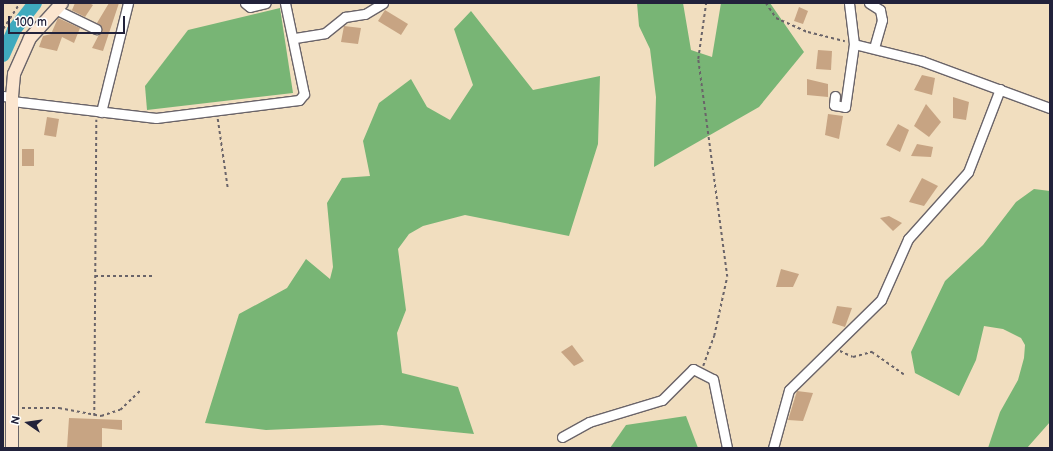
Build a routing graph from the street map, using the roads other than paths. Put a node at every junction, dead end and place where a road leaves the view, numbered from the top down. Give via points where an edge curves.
1 (128, 3) edge
2 (245, 3) edge
3 (266, 3) edge
4 (285, 3) edge
5 (383, 3) edge
6 (849, 3) edge
7 (870, 3) edge
8 (59, 6) edge
9 (96, 29) dead end
10 (294, 38) junction
11 (854, 44) junction
12 (874, 48) junction
13 (1000, 89) junction
14 (835, 96) dead end
15 (9, 98) edge
16 (1050, 108) edge
17 (98, 112) junction
18 (7, 435) edge
19 (562, 437) dead end
20 (12, 448) edge
21 (727, 448) edge
22 (773, 448) edge

1 - 17 street
2 - 3 street via 250,7
4 - 10 street
5 - 10 street via 365,14 345,16 325,33
6 - 11 street
7 - 12 street via 880,10 882,20
8 - 9 street
8 - 15 street via 40,24 20,56
10 - 17 street via 304,94 299,100 156,118
11 - 12 street
11 - 14 street via 845,107 834,105
12 - 13 street via 922,61
13 - 16 street
13 - 22 street via 968,172 908,239 881,300 788,390
15 - 17 street
15 - 18 street via 12,408
18 - 20 street
19 - 21 street via 607,415 652,405 670,392 688,371 701,372 712,379

